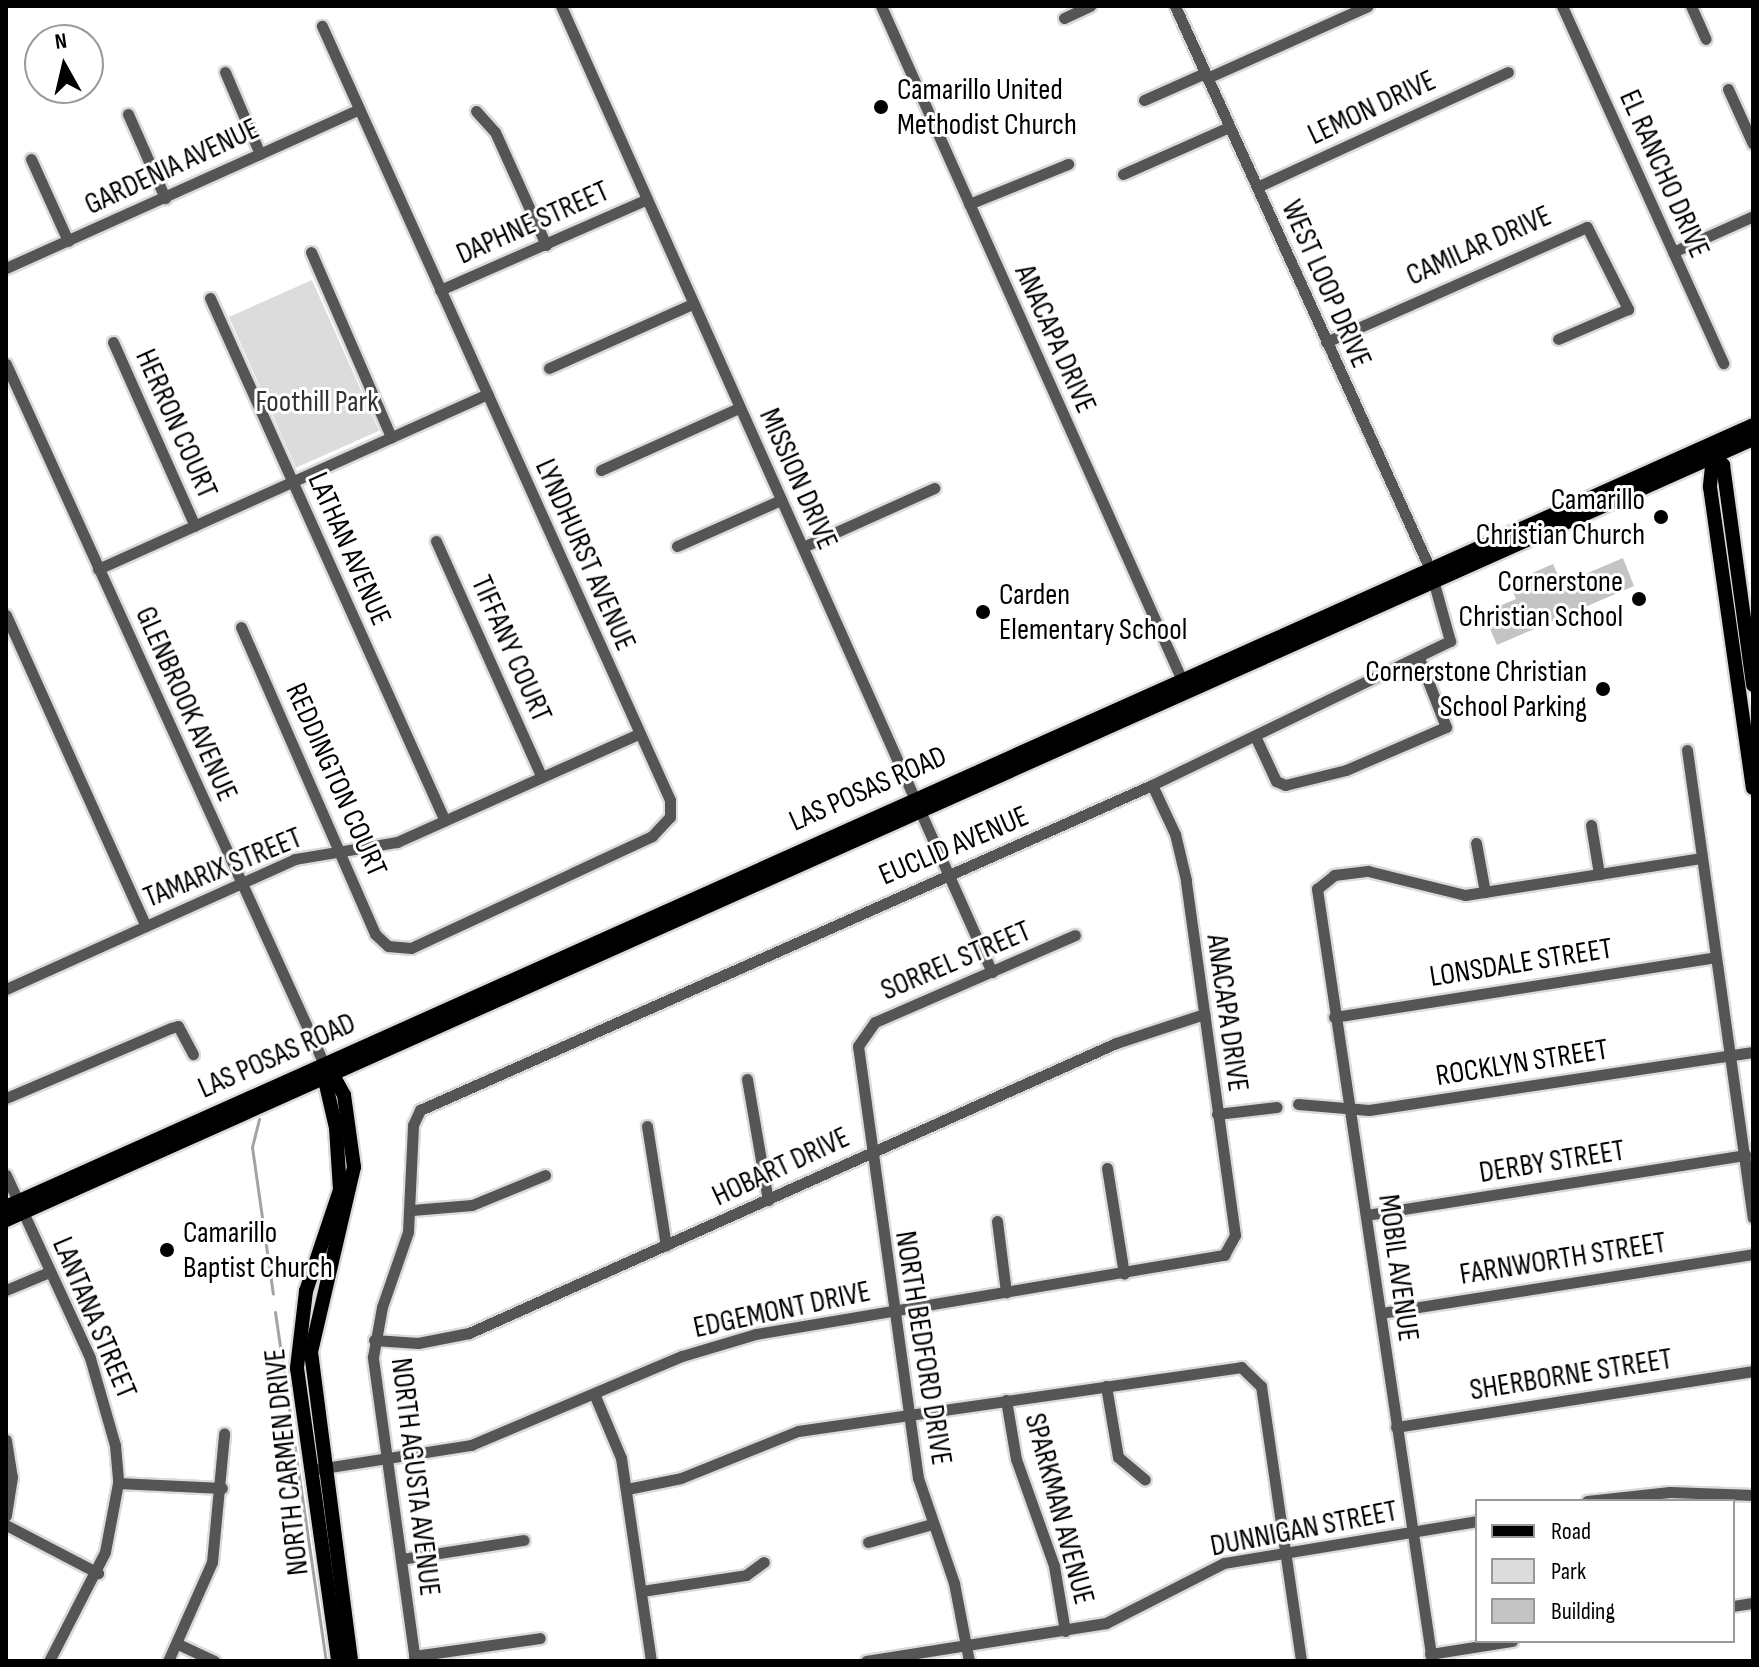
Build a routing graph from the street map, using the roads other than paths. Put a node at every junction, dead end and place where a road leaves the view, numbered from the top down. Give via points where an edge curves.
1 (561, 6) edge
2 (881, 6) edge
3 (1090, 6) edge
4 (1175, 6) edge
5 (1368, 6) edge
6 (1562, 6) edge
7 (1691, 6) edge
8 (1064, 18) dead end
9 (322, 26) dead end
10 (1706, 39) dead end
11 (225, 72) dead end
12 (1508, 72) dead end
13 (1206, 76) junction
14 (1728, 89) dead end
15 (1144, 100) dead end
16 (359, 109) junction
17 (476, 111) dead end
18 (128, 114) dead end
19 (1229, 127) junction
20 (1753, 144) edge
21 (260, 154) junction
22 (31, 159) dead end
23 (1068, 164) dead end
24 (1123, 174) dead end
25 (1257, 187) junction
26 (165, 198) junction
27 (645, 200) junction
28 (969, 204) junction
29 (1753, 216) edge
30 (68, 241) junction
31 (546, 245) junction
32 (311, 252) dead end
33 (1673, 252) junction
34 (6, 268) edge
35 (440, 290) junction
36 (210, 298) dead end
37 (692, 304) junction
38 (1558, 339) dead end
39 (113, 342) dead end
40 (1326, 342) junction
41 (1723, 363) dead end
42 (6, 364) edge
43 (549, 368) dead end
44 (487, 394) junction
45 (739, 408) junction
46 (1753, 425) edge
47 (391, 437) junction
48 (1753, 439) edge
49 (1710, 450) junction
50 (601, 470) dead end
51 (293, 483) junction
52 (934, 488) dead end
53 (781, 500) junction
54 (195, 526) junction
55 (436, 541) dead end
56 (677, 546) dead end
57 (803, 547) junction
58 (98, 569) junction
59 (1432, 575) junction
60 (6, 615) edge
61 (241, 627) dead end
62 (1419, 658) junction
63 (1184, 685) junction
64 (1753, 685) edge
65 (639, 734) junction
66 (1255, 736) junction
67 (1687, 750) dead end
68 (541, 776) junction
69 (1152, 785) junction
70 (1753, 788) edge
71 (916, 804) junction
72 (444, 819) junction
73 (1591, 825) dead end
74 (1476, 843) dead end
75 (344, 853) junction
76 (1702, 858) junction
77 (949, 873) junction
78 (1599, 874) junction
79 (240, 883) junction
80 (1485, 892) junction
81 (146, 926) junction
82 (1075, 935) dead end
83 (390, 948) joint
84 (1715, 957) junction
85 (992, 972) junction
86 (6, 989) edge
87 (1204, 1014) junction
88 (1334, 1017) junction
89 (860, 1037) joint
90 (1753, 1052) edge
91 (193, 1054) dead end
92 (1731, 1056) junction
93 (324, 1064) junction
94 (337, 1073) junction
95 (322, 1079) junction
96 (747, 1079) dead end
97 (6, 1098) edge
98 (1298, 1104) dead end
99 (1277, 1107) dead end
100 (1350, 1111) junction
101 (1217, 1114) junction
102 (417, 1115) joint
103 (647, 1126) dead end
104 (870, 1152) junction
105 (1745, 1155) junction
106 (1107, 1168) dead end
107 (6, 1175) edge
108 (545, 1175) dead end
109 (768, 1200) junction
110 (15, 1207) edge
111 (412, 1210) junction
112 (1366, 1215) junction
113 (1753, 1217) edge
114 (6, 1220) edge
115 (997, 1221) dead end
116 (666, 1246) junction
117 (1229, 1251) joint
118 (1753, 1254) edge
119 (49, 1272) junction
120 (1124, 1274) junction
121 (6, 1290) edge
122 (1006, 1292) junction
123 (892, 1310) junction
124 (1381, 1313) junction
125 (374, 1340) junction
126 (1753, 1371) edge
127 (1106, 1386) junction
128 (595, 1396) junction
129 (1006, 1400) junction
130 (908, 1416) junction
131 (1396, 1427) junction
132 (224, 1434) dead end
133 (6, 1440) edge
134 (387, 1459) junction
135 (318, 1468) junction
136 (1145, 1480) dead end
137 (118, 1483) junction
138 (222, 1488) junction
139 (627, 1489) junction
140 (1753, 1495) edge
141 (1605, 1499) edge
142 (6, 1516) edge
143 (1475, 1521) edge
144 (932, 1524) junction
145 (6, 1525) edge
146 (1411, 1532) junction
147 (524, 1540) dead end
148 (868, 1542) dead end
149 (1285, 1552) junction
150 (401, 1559) junction
151 (764, 1562) dead end
152 (98, 1573) junction
153 (642, 1591) junction
154 (1065, 1631) junction
155 (540, 1638) dead end
156 (1502, 1643) edge
157 (178, 1644) junction
158 (967, 1646) junction
159 (1431, 1657) edge
160 (414, 1658) edge
161 (49, 1661) edge
162 (168, 1661) edge
163 (214, 1661) edge
164 (338, 1661) edge
165 (351, 1661) edge
166 (651, 1661) edge
167 (866, 1661) edge
168 (969, 1661) edge
169 (1301, 1661) edge

1 - 27 street, MISSION DRIVE
2 - 28 street, ANACAPA DRIVE
3 - 8 street
4 - 13 street, WEST LOOP DRIVE
5 - 13 street
6 - 33 street, EL RANCHO DRIVE
7 - 10 street
9 - 16 street, LYNDHURST AVENUE
11 - 21 street
12 - 25 street, LEMON DRIVE
13 - 15 street
13 - 19 street, WEST LOOP DRIVE
14 - 20 street
16 - 21 street, GARDENIA AVENUE
16 - 35 street, LYNDHURST AVENUE
17 - 31 street via 495,132
18 - 26 street
19 - 24 street
19 - 25 street, WEST LOOP DRIVE
21 - 26 street, GARDENIA AVENUE
22 - 30 street
23 - 28 street
25 - 40 street, WEST LOOP DRIVE
26 - 30 street, GARDENIA AVENUE
27 - 31 street, DAPHNE STREET
27 - 37 street, MISSION DRIVE
28 - 63 street, ANACAPA DRIVE
29 - 33 street
30 - 34 street, GARDENIA AVENUE
31 - 35 street, DAPHNE STREET
32 - 47 street
33 - 41 street, EL RANCHO DRIVE
35 - 44 street, LYNDHURST AVENUE
36 - 51 street, LATHAN AVENUE
37 - 43 street
37 - 45 street, MISSION DRIVE
38 - 40 street, CAMILAR DRIVE via 1628,309 1587,227
39 - 54 street, HERRON COURT
40 - 59 street, WEST LOOP DRIVE
42 - 58 street, GLENBROOK AVENUE
44 - 47 street
44 - 65 street, LYNDHURST AVENUE
45 - 50 street
45 - 53 street, MISSION DRIVE
46 - 49 main road, LAS POSAS ROAD
47 - 51 street
48 - 49 main road, LAS POSAS ROAD
49 - 59 main road, LAS POSAS ROAD
49 - 64 main road via 1723,465
49 - 70 main road via 1710,487
51 - 54 street
51 - 72 street, LATHAN AVENUE
52 - 57 street
53 - 56 street
53 - 57 street, MISSION DRIVE
54 - 58 street
55 - 68 street, TIFFANY COURT
57 - 71 street, MISSION DRIVE
58 - 79 street, GLENBROOK AVENUE
59 - 62 street, EUCLID AVENUE via 1452,638
59 - 63 main road, LAS POSAS ROAD
60 - 81 street
61 - 75 street, REDDINGTON COURT
62 - 66 street, EUCLID AVENUE
62 - 66 street via 1446,727 1346,770 1285,785 1276,781
63 - 71 main road, LAS POSAS ROAD
65 - 68 street, TAMARIX STREET
65 - 83 street, LYNDHURST AVENUE via 671,806 663,828 411,948
66 - 69 street, EUCLID AVENUE
67 - 76 street
68 - 72 street, TAMARIX STREET
69 - 77 street, EUCLID AVENUE
69 - 87 street, ANACAPA DRIVE via 1182,858
71 - 77 street, MISSION DRIVE
71 - 93 main road, LAS POSAS ROAD
71 - 94 main road, LAS POSAS ROAD
72 - 75 street, TAMARIX STREET via 383,846
73 - 78 street
74 - 80 street
75 - 79 street, TAMARIX STREET via 310,854
75 - 83 street, REDDINGTON COURT via 375,934
76 - 78 street
76 - 84 street
77 - 85 street, MISSION DRIVE
77 - 102 street, EUCLID AVENUE
78 - 80 street
79 - 81 street, TAMARIX STREET
79 - 93 street, GLENBROOK AVENUE
80 - 88 street, MOBIL AVENUE via 1443,894 1368,871 1341,872 1321,883 1316,910
81 - 86 street, TAMARIX STREET
82 - 85 street, SORREL STREET
84 - 88 street, LONSDALE STREET
84 - 92 street
85 - 89 street, SORREL STREET via 875,1022
87 - 101 street, ANACAPA DRIVE
87 - 104 street, HOBART DRIVE via 1155,1027
88 - 100 street, MOBIL AVENUE
89 - 104 street, NORTH BEDFORD DRIVE
90 - 92 street, ROCKLYN STREET
91 - 97 street via 178,1026
92 - 100 street, ROCKLYN STREET
92 - 105 street
93 - 94 main road
93 - 95 main road, NORTH CARMEN DRIVE
93 - 110 main road, LAS POSAS ROAD
94 - 95 main road, LAS POSAS ROAD
94 - 135 main road, NORTH CARMEN DRIVE via 354,1167 344,1231 313,1327
95 - 110 main road, LAS POSAS ROAD
95 - 135 main road, NORTH CARMEN DRIVE via 341,1174 299,1329 297,1368
96 - 109 street
98 - 100 street, ROCKLYN STREET
99 - 101 street
100 - 112 street, MOBIL AVENUE
101 - 117 street, ANACAPA DRIVE via 1235,1235
102 - 111 street, NORTH AGUSTA AVENUE
103 - 116 street
104 - 109 street, HOBART DRIVE
104 - 123 street, NORTH BEDFORD DRIVE
105 - 112 street, DERBY STREET
105 - 113 street
106 - 120 street
107 - 110 street, LANTANA STREET
108 - 111 street via 472,1205
109 - 116 street, HOBART DRIVE
110 - 114 main road, LAS POSAS ROAD
110 - 119 street, LANTANA STREET
111 - 125 street, NORTH AGUSTA AVENUE
112 - 124 street, MOBIL AVENUE
115 - 122 street
116 - 125 street, HOBART DRIVE via 469,1333 427,1343
117 - 120 street, EDGEMONT DRIVE via 1217,1259
118 - 124 street, FARNWORTH STREET
119 - 121 street
119 - 137 street, LANTANA STREET via 104,1396
120 - 122 street, EDGEMONT DRIVE
122 - 123 street, EDGEMONT DRIVE
123 - 128 street, EDGEMONT DRIVE via 717,1345
123 - 130 street, NORTH BEDFORD DRIVE
124 - 131 street, MOBIL AVENUE
125 - 134 street, NORTH AGUSTA AVENUE
126 - 131 street, SHERBORNE STREET
127 - 129 street
127 - 136 street via 1118,1457
127 - 149 street via 1241,1367 1260,1381
128 - 134 street, EDGEMONT DRIVE via 471,1445
128 - 139 street via 617,1444
129 - 130 street
129 - 154 street, SPARKMAN AVENUE via 1016,1459 1054,1566
130 - 139 street via 798,1431 681,1478
130 - 144 street, NORTH BEDFORD DRIVE
131 - 146 street, MOBIL AVENUE
132 - 138 street
133 - 142 street via 12,1477
134 - 135 street, EDGEMONT DRIVE
134 - 150 street, NORTH AGUSTA AVENUE
135 - 164 main road, NORTH CARMEN DRIVE
135 - 165 main road, NORTH CARMEN DRIVE
137 - 138 street
137 - 152 street, LANTANA STREET
138 - 157 street via 212,1562
139 - 153 street
140 - 141 street via 1670,1492
143 - 146 street, DUNNIGAN STREET
144 - 148 street
144 - 158 street, NORTH BEDFORD DRIVE
145 - 152 street
146 - 149 street, DUNNIGAN STREET
146 - 159 street, MOBIL AVENUE
147 - 150 street
149 - 154 street, DUNNIGAN STREET via 1224,1563 1126,1616
149 - 169 street
150 - 160 street, NORTH AGUSTA AVENUE
151 - 153 street via 746,1575
152 - 161 street, LANTANA STREET
153 - 166 street
154 - 158 street, DUNNIGAN STREET
155 - 160 street
156 - 159 street
157 - 162 street
157 - 163 street
158 - 167 street, DUNNIGAN STREET
158 - 168 street, NORTH BEDFORD DRIVE

